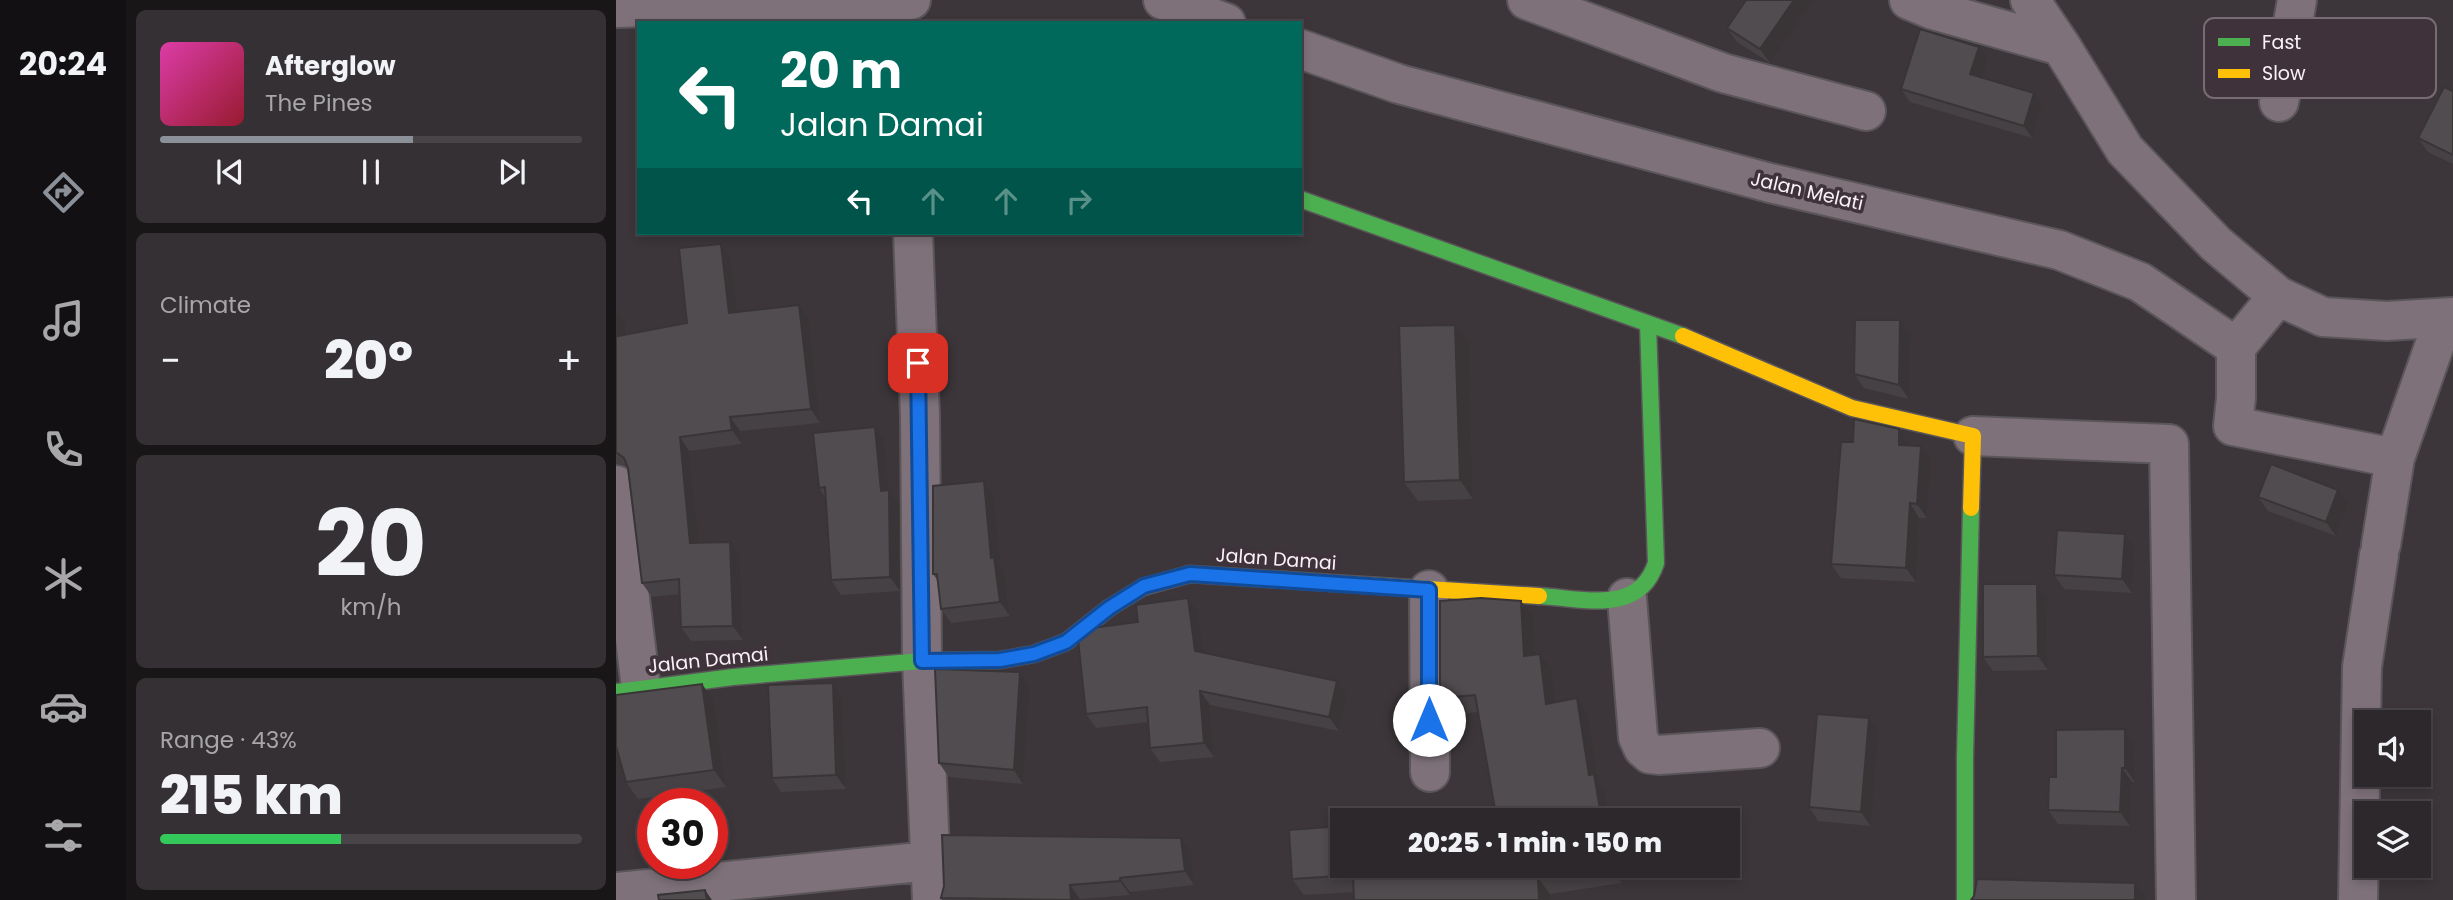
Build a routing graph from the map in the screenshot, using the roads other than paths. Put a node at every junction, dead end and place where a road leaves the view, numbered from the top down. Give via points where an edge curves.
1 (1150, 0) edge
2 (1163, 0) edge
3 (1527, 0) edge
4 (1909, 0) edge
5 (2030, 0) edge
6 (2297, 0) edge
7 (616, 8) edge
8 (909, 8) edge
9 (726, 14) edge
10 (2294, 18) edge
11 (1156, 21) edge
12 (1221, 21) edge
13 (2061, 46) junction
14 (1302, 50) edge
15 (2280, 98) edge
16 (2279, 102) dead end
17 (1866, 111) dead end
18 (1302, 200) edge
19 (913, 235) edge
20 (2278, 296) junction
21 (2448, 317) edge
22 (1648, 324) junction
23 (2236, 347) junction
24 (1973, 436) junction
25 (2395, 458) junction
26 (616, 485) edge
27 (1429, 590) junction
28 (1627, 598) junction
29 (922, 661) junction
30 (628, 690) edge
31 (1760, 748) dead end
32 (1430, 772) dead end
33 (930, 861) junction
34 (616, 892) edge
35 (932, 900) edge
36 (1965, 900) edge
37 (2176, 900) edge
38 (2358, 900) edge

1 - 11 street
2 - 12 street
3 - 17 street via 1723,73
4 - 13 street
5 - 13 street
6 - 10 street
7 - 9 street
8 - 9 street
13 - 20 street via 2125,150 2216,244
14 - 23 street, Jalan Melati via 1399,85 1730,173 2059,250 2140,282
15 - 16 street
18 - 22 street
19 - 29 street
20 - 21 street via 2323,317 2387,321
20 - 23 street
21 - 25 street
22 - 24 street via 1852,408
22 - 28 street via 1656,563 1653,578
23 - 25 street via 2233,426
24 - 36 street
24 - 37 street via 2169,444
25 - 38 street via 2362,667
26 - 30 street
27 - 28 street, Jalan Damai
27 - 29 street, Jalan Damai via 1190,574 1144,586 1066,642 1034,654 1000,660
27 - 32 street
28 - 31 street via 1638,737 1643,748 1659,755
29 - 30 street, Jalan Damai
29 - 33 street
33 - 34 street
33 - 35 street

